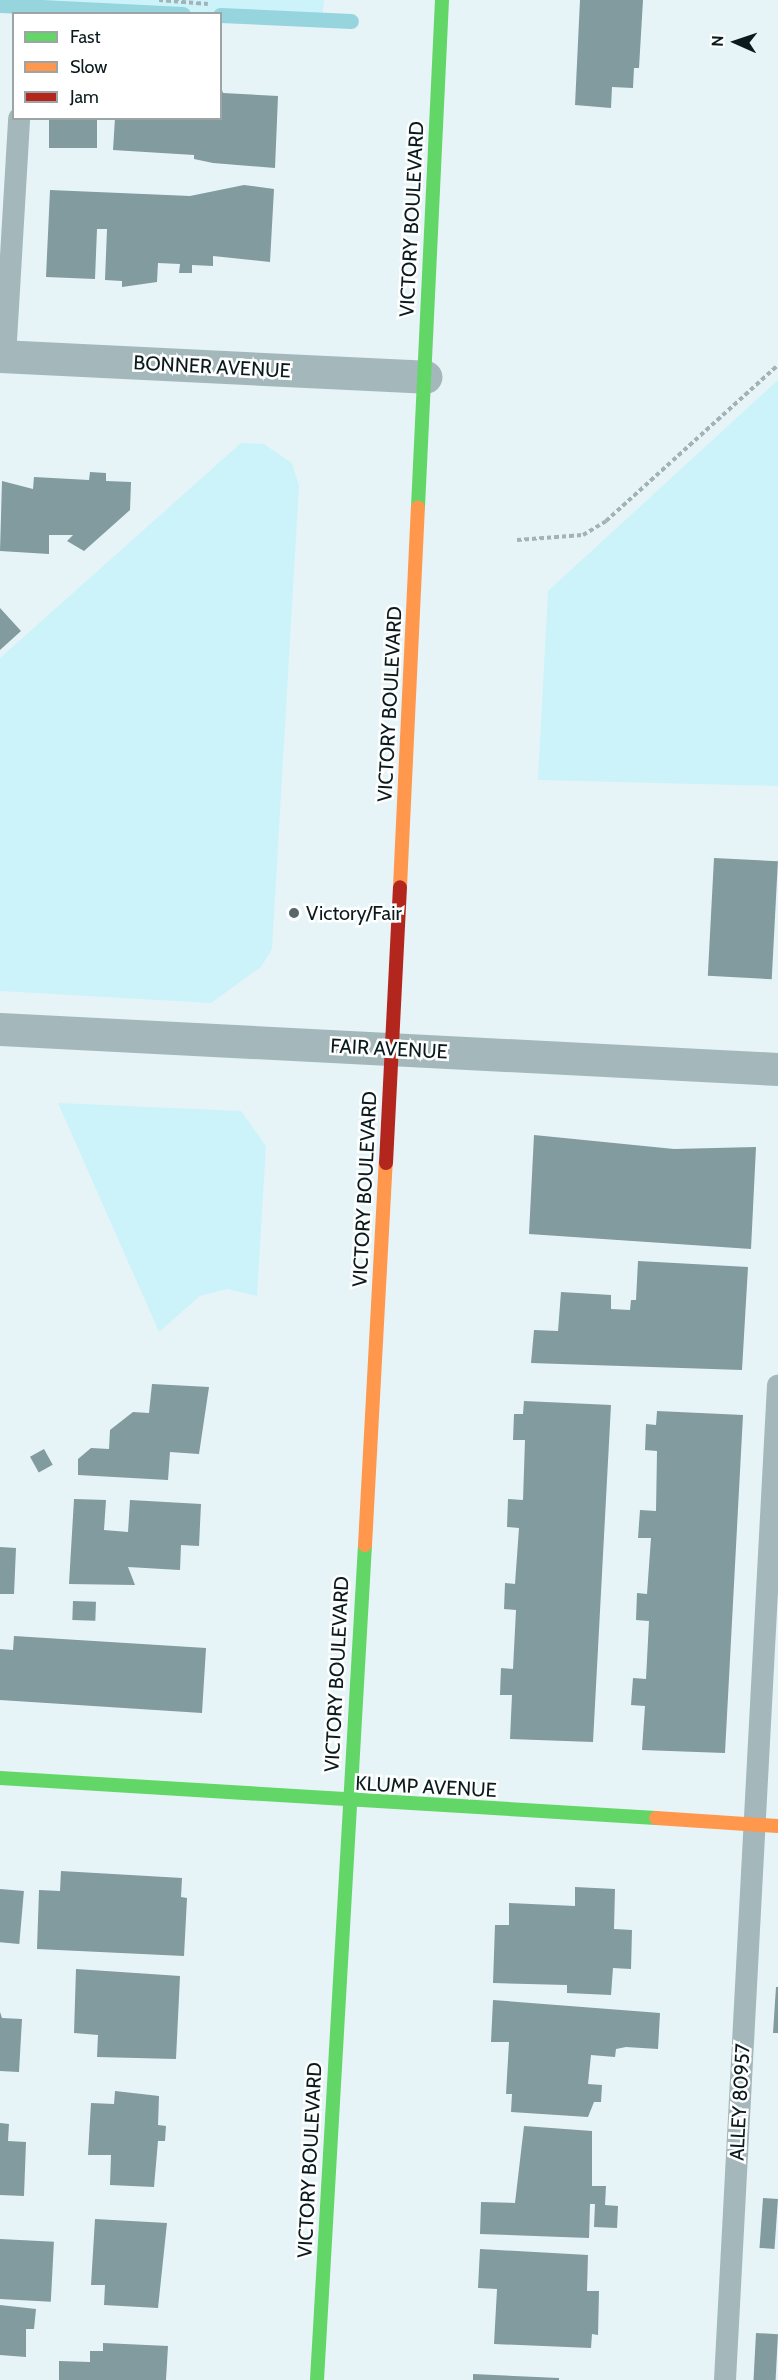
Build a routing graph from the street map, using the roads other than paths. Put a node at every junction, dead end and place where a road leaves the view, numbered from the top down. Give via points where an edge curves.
1 (442, 0) edge
2 (19, 120) edge
3 (3, 356) edge
4 (425, 377) junction
5 (0, 1029) edge
6 (393, 1050) junction
7 (778, 1069) edge
8 (778, 1385) edge
9 (0, 1778) edge
10 (350, 1803) junction
11 (755, 1824) junction
12 (778, 1826) edge
13 (317, 2380) edge
14 (725, 2380) edge

1 - 4 main road, VICTORY BOULEVARD
2 - 3 lane
3 - 4 street, BONNER AVENUE
4 - 6 main road, VICTORY BOULEVARD
5 - 6 street, FAIR AVENUE
6 - 7 street, FAIR AVENUE
6 - 10 main road, VICTORY BOULEVARD
8 - 11 lane, ALLEY 80957
9 - 10 main road, KLUMP AVENUE
10 - 11 main road, KLUMP AVENUE
10 - 13 main road, VICTORY BOULEVARD
11 - 12 main road, KLUMP AVENUE
11 - 14 lane, ALLEY 80957

